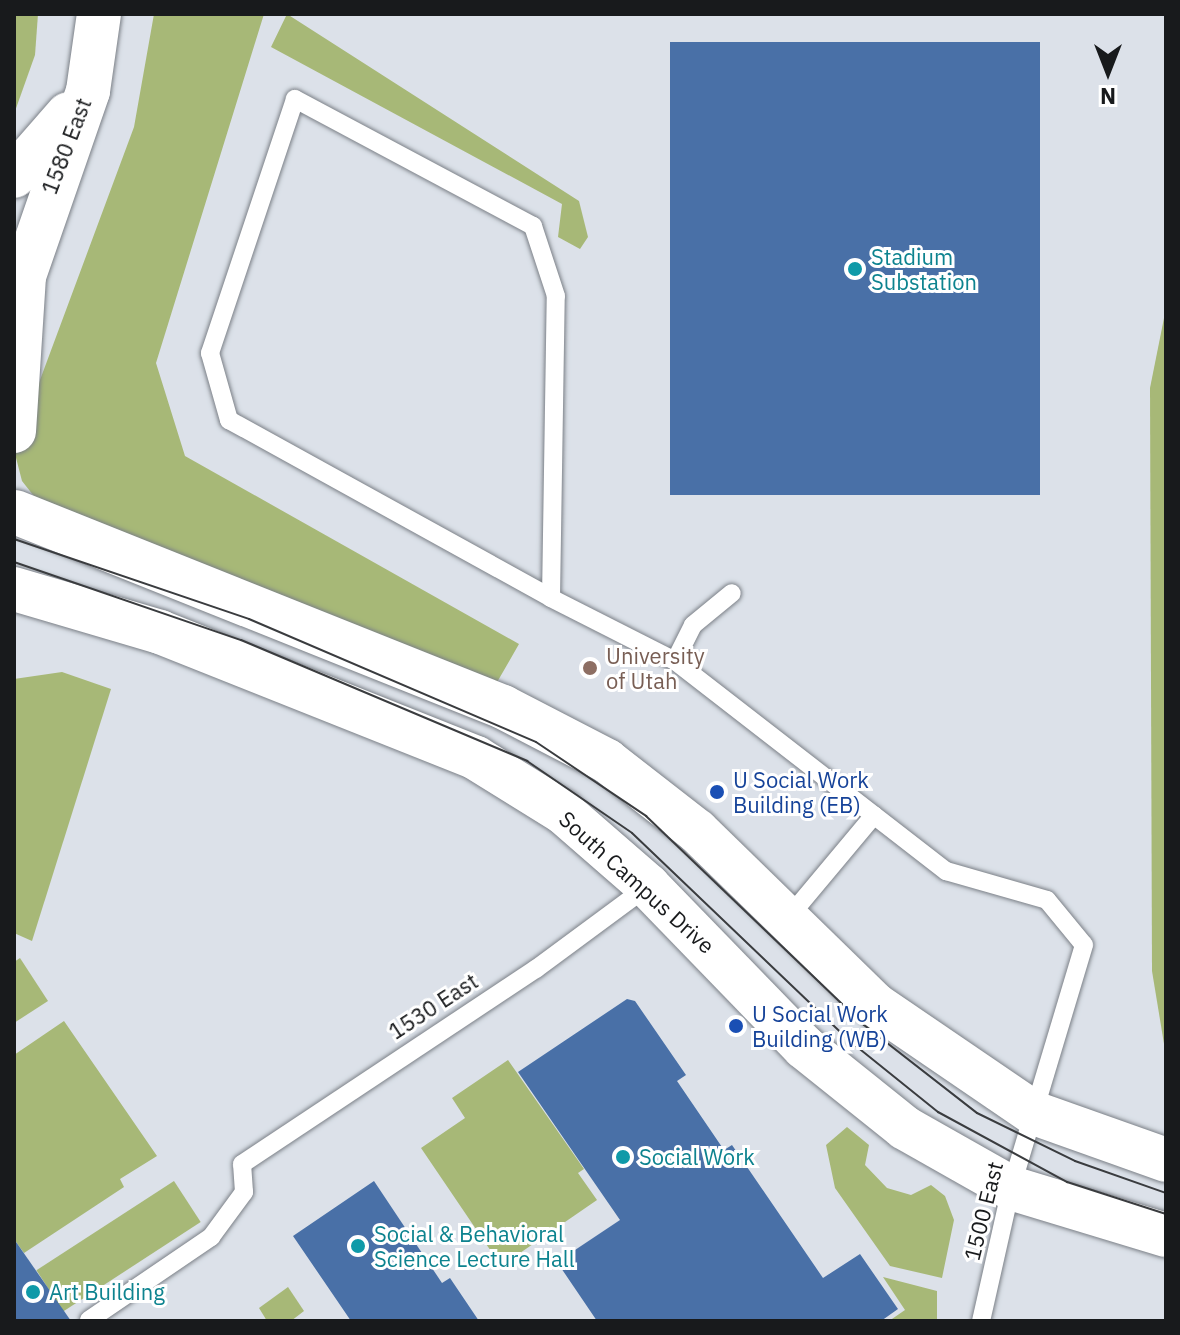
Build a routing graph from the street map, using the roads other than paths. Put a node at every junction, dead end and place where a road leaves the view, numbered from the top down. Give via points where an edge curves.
1 (99, 14) edge
2 (88, 91) junction
3 (14, 176) edge
4 (19, 284) edge
5 (14, 431) edge
6 (14, 510) edge
7 (14, 547) edge
8 (14, 589) edge
9 (732, 593) dead end
10 (551, 598) junction
11 (675, 661) junction
12 (874, 815) junction
13 (648, 886) junction
14 (788, 918) junction
15 (1034, 1113) junction
16 (1166, 1160) edge
17 (1011, 1188) junction
18 (1166, 1235) edge
19 (89, 1320) edge
20 (981, 1321) edge

1 - 2 street, 1580 East
2 - 3 street
2 - 4 street, 1580 East
4 - 5 street, 1580 East
6 - 7 street
6 - 14 street via 503,707 607,761 697,831
8 - 13 street, South Campus Drive via 160,632 476,758 563,812
9 - 11 lane via 693,625
10 - 10 lane via 229,420 210,353 295,99 533,226 556,296
10 - 11 lane
11 - 12 lane
12 - 14 lane
12 - 15 lane, 1500 East via 946,871 1047,900 1084,945
13 - 17 street, South Campus Drive via 804,1047 905,1128
13 - 19 lane, 1530 East via 548,961 242,1164 244,1192 211,1237
14 - 15 street via 874,1004
15 - 16 street
15 - 17 lane, 1500 East
17 - 18 street, South Campus Drive
17 - 20 lane, 1500 East

